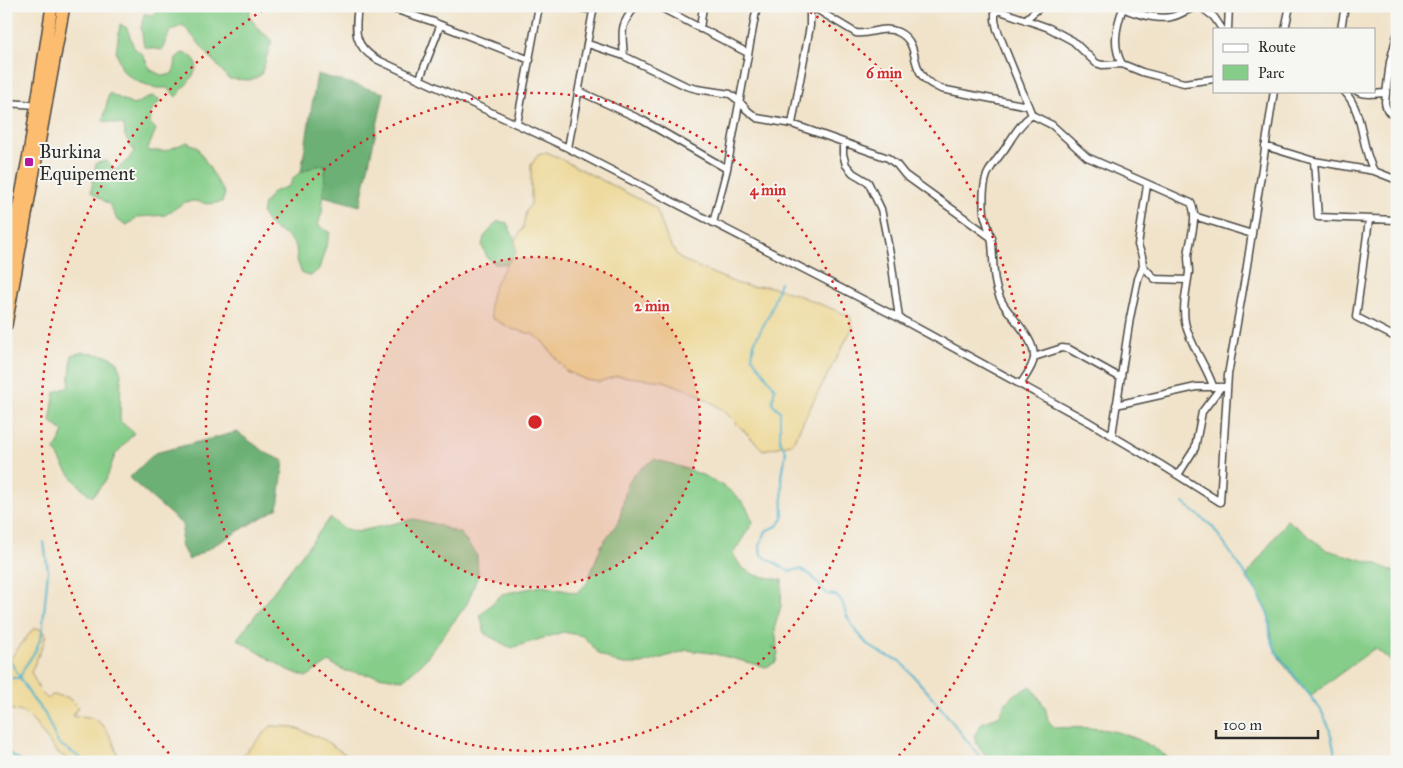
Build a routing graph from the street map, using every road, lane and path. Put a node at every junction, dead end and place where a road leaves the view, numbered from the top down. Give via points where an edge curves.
1 (52, 6) edge
2 (64, 6) edge
3 (358, 6) edge
4 (384, 6) edge
5 (540, 6) edge
6 (566, 6) edge
7 (636, 6) edge
8 (658, 6) edge
9 (703, 6) edge
10 (757, 6) edge
11 (810, 6) edge
12 (1041, 6) edge
13 (1201, 6) edge
14 (1228, 6) edge
15 (1290, 6) edge
16 (1345, 6) edge
17 (1121, 7) edge
18 (594, 8) edge
19 (995, 8) edge
20 (1025, 20) junction
21 (438, 24) junction
22 (1221, 28) edge
23 (1228, 28) edge
24 (1285, 28) edge
25 (1341, 28) edge
26 (700, 29) junction
27 (1397, 35) edge
28 (588, 44) junction
29 (748, 53) junction
30 (624, 56) junction
31 (530, 60) junction
32 (1122, 64) junction
33 (420, 78) junction
34 (1213, 80) edge
35 (579, 91) junction
36 (1274, 92) edge
37 (1345, 92) edge
38 (1359, 92) edge
39 (1373, 92) edge
40 (1373, 92) edge
41 (1386, 93) junction
42 (739, 101) junction
43 (6, 102) edge
44 (41, 105) junction
45 (1028, 106) junction
46 (1032, 115) junction
47 (1397, 117) edge
48 (518, 124) junction
49 (792, 124) junction
50 (844, 142) junction
51 (1266, 146) junction
52 (568, 148) junction
53 (1314, 161) junction
54 (727, 169) junction
55 (1374, 171) junction
56 (1397, 181) edge
57 (1147, 185) junction
58 (1194, 216) junction
59 (1370, 220) junction
60 (1397, 220) edge
61 (713, 223) junction
62 (1252, 234) junction
63 (992, 238) junction
64 (1143, 266) junction
65 (6, 272) edge
66 (1187, 280) junction
67 (899, 318) junction
68 (6, 325) edge
69 (1397, 338) edge
70 (1034, 357) junction
71 (1121, 378) junction
72 (1020, 385) junction
73 (1213, 386) junction
74 (1224, 387) junction
75 (1116, 404) junction
76 (1112, 435) junction
77 (1178, 475) junction

1 - 44 highway
2 - 44 highway
3 - 33 street via 358,38 362,49 376,59
4 - 21 street
5 - 31 street
6 - 18 street
7 - 30 street via 625,20 622,31
8 - 26 street
9 - 26 street
10 - 29 street
11 - 45 street via 856,33 876,30 898,32 908,40 920,72 929,83 941,89
11 - 49 street via 810,26
12 - 20 street
13 - 14 street
13 - 17 street via 1170,18 1157,18
13 - 22 street
14 - 23 street
15 - 24 street
16 - 25 street
17 - 32 street via 1116,51
18 - 28 street
19 - 20 street
19 - 45 street via 997,29
20 - 32 street via 1049,28 1073,42 1096,63
21 - 31 street
21 - 33 street via 439,29
26 - 29 street
27 - 41 street
28 - 30 street
28 - 35 street
29 - 42 street
30 - 42 street via 686,86 723,92
31 - 48 street
32 - 34 street via 1179,82
33 - 48 street
35 - 52 street
35 - 54 street via 642,120
36 - 51 street
37 - 55 street via 1352,102 1367,160
38 - 40 street
39 - 41 street
41 - 47 street via 1386,108
42 - 49 street via 757,118
42 - 54 street
43 - 44 street
44 - 65 highway
44 - 68 highway
45 - 46 street
46 - 57 street via 1052,125 1087,157
46 - 63 street via 1015,131 987,176 984,212
48 - 52 street
49 - 50 street
50 - 63 street via 892,160 905,175
50 - 67 street via 846,165 868,182 881,209
51 - 53 street
51 - 62 street
52 - 61 street
53 - 55 street
53 - 59 street via 1318,218
54 - 61 street
55 - 56 street
57 - 58 street via 1191,203
57 - 64 street via 1138,245
58 - 62 street
58 - 66 street
59 - 60 street
59 - 69 street via 1356,317
61 - 67 street
62 - 74 street
63 - 70 street via 993,266 1002,302 1029,340
64 - 66 street via 1155,279
64 - 71 street via 1130,318
66 - 73 street via 1185,324
67 - 72 street
70 - 71 street via 1062,348 1069,349
70 - 72 street
71 - 75 street
72 - 76 street
73 - 74 street
73 - 75 street
74 - 77 street via 1202,412 1194,448
74 - 77 street via 1220,502
75 - 76 street
76 - 77 street

